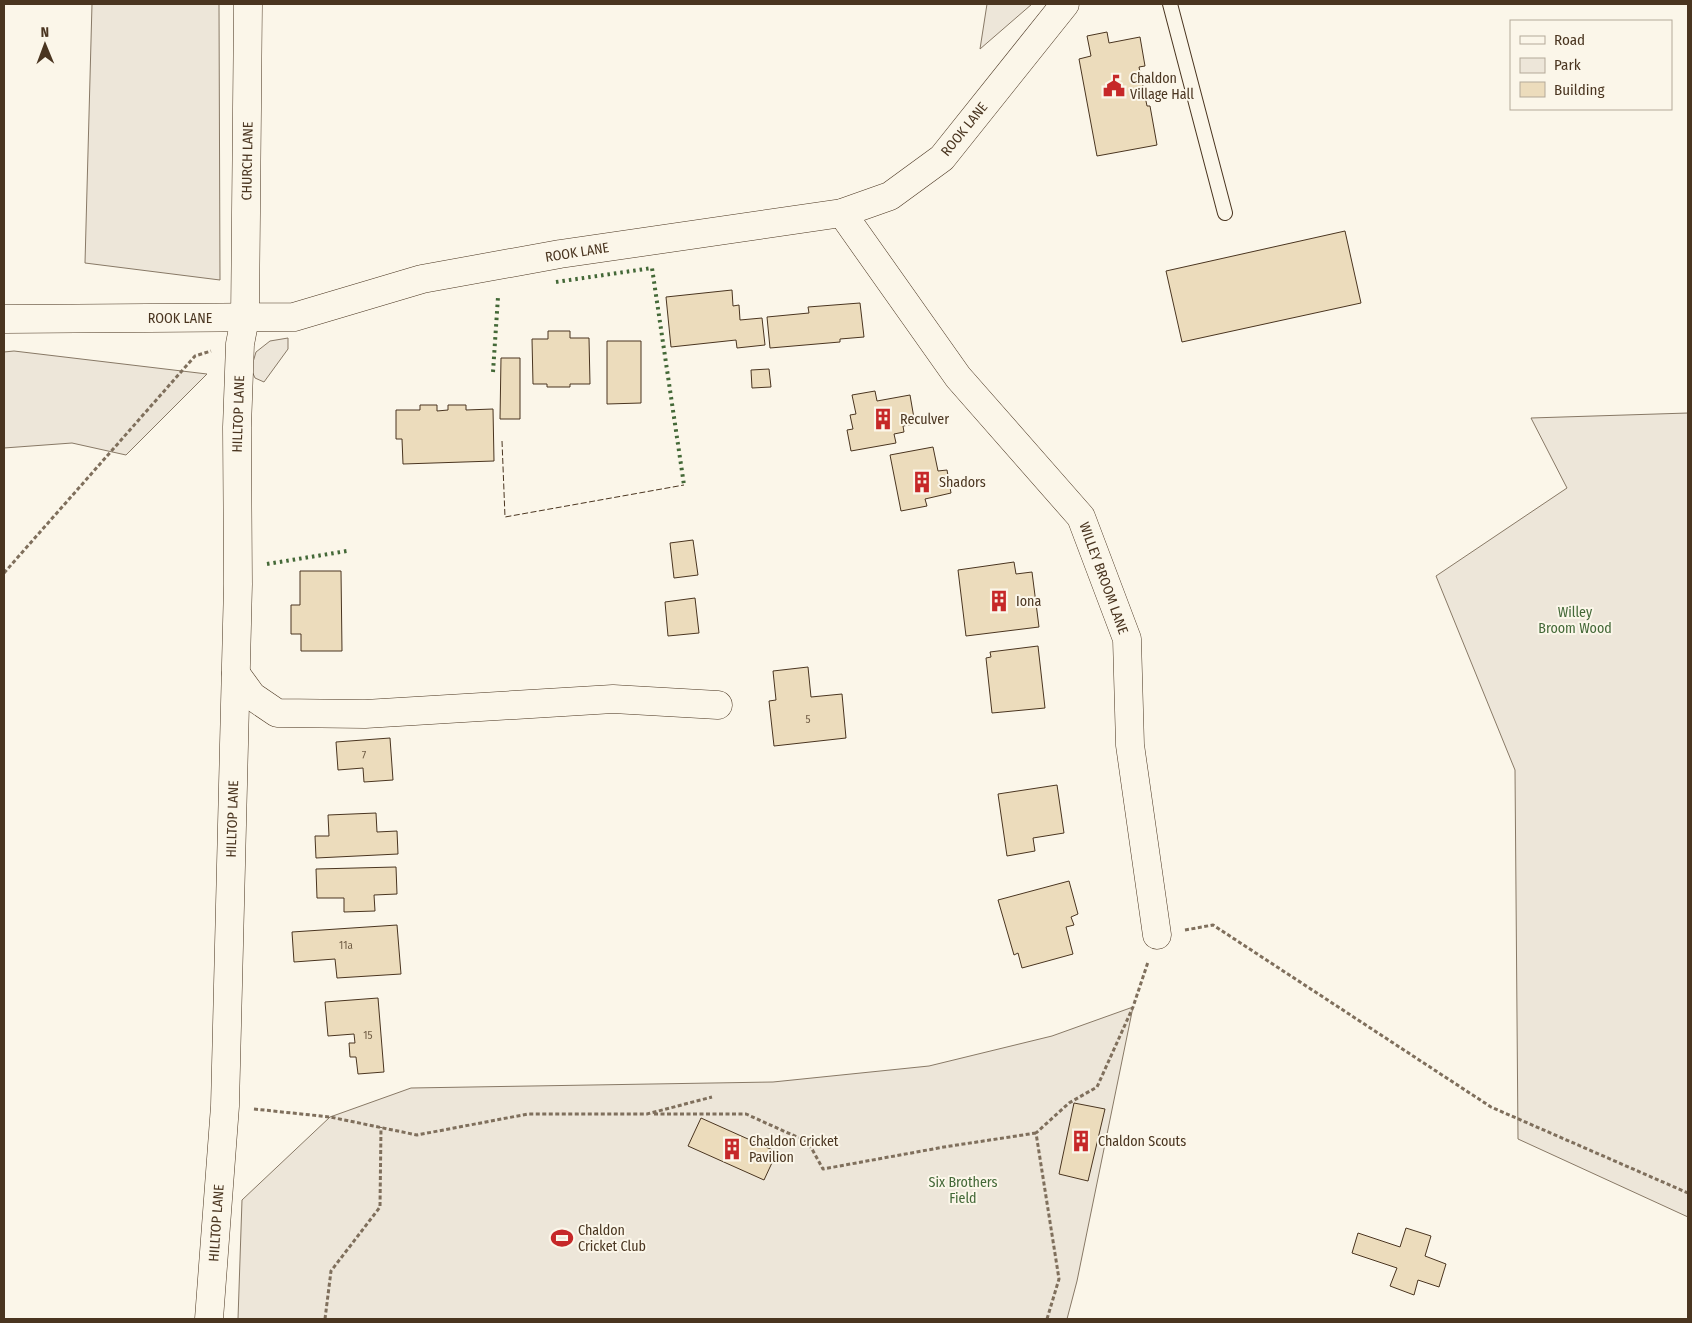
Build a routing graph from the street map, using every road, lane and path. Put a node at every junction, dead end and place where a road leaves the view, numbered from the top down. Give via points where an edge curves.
1 (248, 4) edge
2 (1065, 4) edge
3 (1170, 4) edge
4 (842, 213) junction
5 (1225, 213) dead end
6 (245, 318) junction
7 (4, 319) edge
8 (240, 344) junction
9 (4, 574) edge
10 (236, 674) junction
11 (718, 705) dead end
12 (1157, 935) junction
13 (712, 1097) dead end
14 (225, 1106) junction
15 (648, 1114) junction
16 (381, 1127) junction
17 (1036, 1133) junction
18 (1688, 1193) edge
19 (210, 1319) edge
20 (325, 1319) edge
21 (1047, 1319) edge

1 - 6 street, CHURCH LANE
2 - 4 street, ROOK LANE via 942,158 890,196
3 - 5 lane
4 - 6 street, ROOK LANE via 560,254 422,278 294,317
4 - 12 street, WILLEY BROOM LANE via 958,377 1082,517 1127,639 1130,744
6 - 7 street, ROOK LANE
6 - 8 street, HILLTOP LANE
8 - 9 path via 194,356
8 - 10 street, HILLTOP LANE
10 - 11 street via 252,696 277,713 365,714 614,699
10 - 14 street, HILLTOP LANE
12 - 17 path via 1133,1007 1098,1086 1069,1103
12 - 18 path via 1213,925 1491,1106
13 - 15 path
14 - 16 path via 330,1117
14 - 19 street, HILLTOP LANE
15 - 16 path via 528,1114 418,1135
15 - 17 path via 746,1114 808,1142 823,1169 944,1146
16 - 20 path via 380,1207 331,1271
17 - 21 path via 1058,1280

